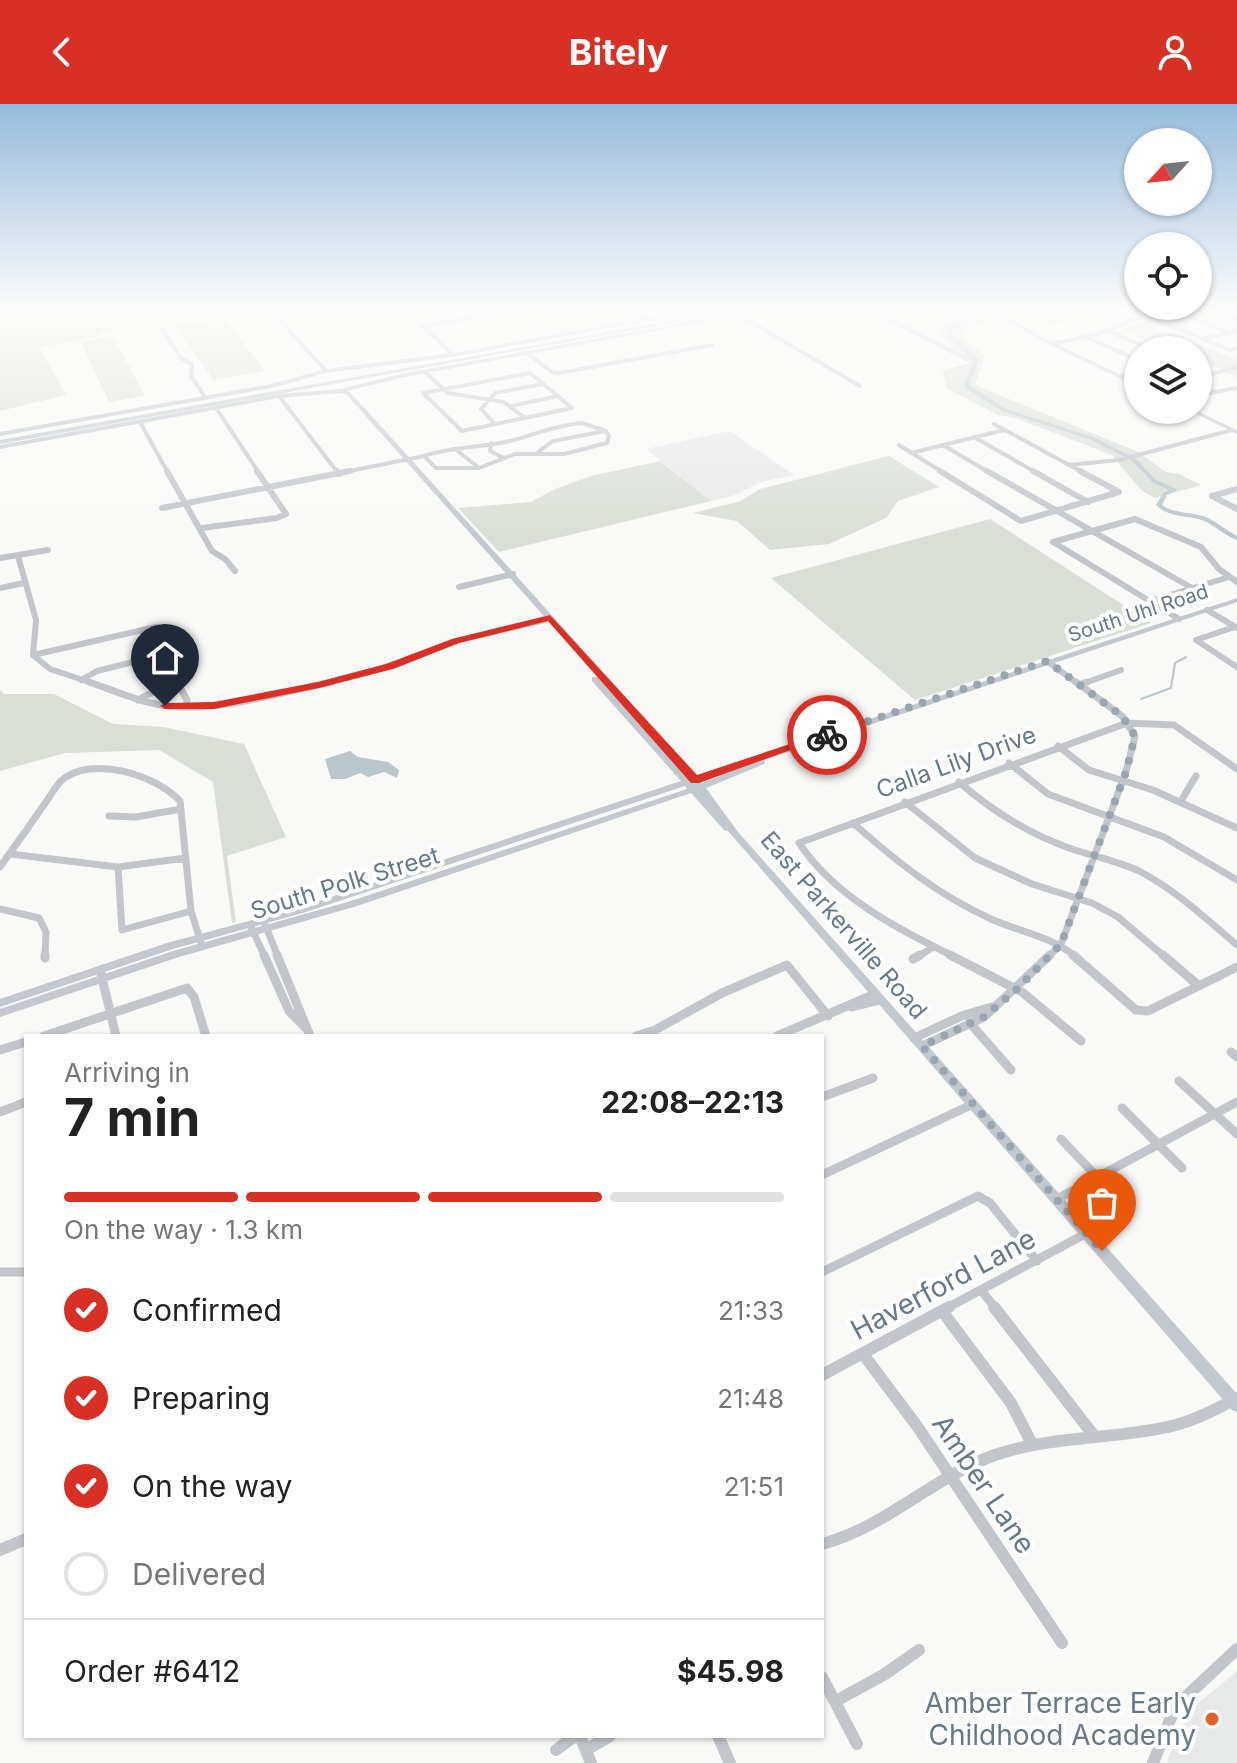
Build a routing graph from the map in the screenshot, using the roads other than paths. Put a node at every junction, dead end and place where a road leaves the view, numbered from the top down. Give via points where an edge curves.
1 (197, 385) edge
2 (274, 385) edge
3 (311, 385) edge
4 (312, 385) edge
5 (337, 385) edge
6 (363, 385) edge
7 (439, 385) edge
8 (462, 385) edge
9 (535, 385) edge
10 (545, 385) edge
11 (443, 389) junction
12 (1236, 389) edge
13 (341, 391) junction
14 (1212, 393) edge
15 (279, 396) junction
16 (558, 396) junction
17 (205, 397) junction
18 (248, 398) junction
19 (488, 398) junction
20 (195, 404) junction
21 (511, 406) junction
22 (216, 408) junction
23 (525, 418) junction
24 (1212, 420) edge
25 (140, 422) junction
26 (495, 424) junction
27 (994, 424) dead end
28 (377, 430) junction
29 (1004, 430) junction
30 (17, 431) junction
31 (606, 431) junction
32 (1235, 431) edge
33 (974, 437) junction
34 (0, 441) edge
35 (511, 441) junction
36 (23, 443) junction
37 (491, 443) junction
38 (899, 445) dead end
39 (943, 445) junction
40 (455, 449) junction
41 (524, 452) junction
42 (538, 452) junction
43 (911, 453) junction
44 (424, 456) junction
45 (405, 458) junction
46 (504, 458) junction
47 (1068, 465) junction
48 (479, 468) junction
49 (339, 474) junction
50 (271, 488) junction
51 (1237, 489) edge
52 (1089, 503) junction
53 (187, 504) junction
54 (162, 508) dead end
55 (1237, 509) edge
56 (1055, 512) junction
57 (202, 528) junction
58 (1094, 530) junction
59 (48, 550) dead end
60 (18, 556) junction
61 (0, 558) edge
62 (235, 571) dead end
63 (510, 575) junction
64 (1229, 577) junction
65 (1237, 582) edge
66 (24, 583) junction
67 (459, 587) dead end
68 (0, 588) edge
69 (1192, 588) junction
70 (1237, 600) edge
71 (1150, 601) junction
72 (1208, 609) junction
73 (547, 619) junction
74 (1179, 619) junction
75 (1236, 626) edge
76 (33, 655) junction
77 (1047, 661) junction
78 (1237, 667) edge
79 (1121, 670) dead end
80 (81, 680) junction
81 (1079, 685) junction
82 (138, 700) junction
83 (186, 707) junction
84 (1127, 723) junction
85 (1058, 746) junction
86 (1009, 763) junction
87 (1237, 769) edge
88 (1196, 776) dead end
89 (1123, 780) junction
90 (959, 782) junction
91 (693, 785) junction
92 (1181, 801) junction
93 (905, 802) junction
94 (181, 809) junction
95 (109, 816) dead end
96 (1108, 816) junction
97 (853, 823) junction
98 (1237, 828) edge
99 (10, 854) junction
100 (1092, 856) junction
101 (186, 858) junction
102 (0, 867) edge
103 (118, 867) junction
104 (1237, 880) edge
105 (1078, 898) junction
106 (0, 909) edge
107 (191, 911) junction
108 (265, 924) junction
109 (251, 928) junction
110 (201, 942) junction
111 (1061, 944) junction
112 (1237, 945) edge
113 (932, 948) junction
114 (277, 954) junction
115 (45, 958) dead end
116 (265, 958) junction
117 (913, 959) dead end
118 (1237, 967) edge
119 (101, 974) junction
120 (1199, 986) junction
121 (1017, 989) junction
122 (878, 997) junction
123 (0, 1003) edge
124 (993, 1007) junction
125 (0, 1013) edge
126 (110, 1014) junction
127 (964, 1015) junction
128 (828, 1016) junction
129 (971, 1024) junction
130 (661, 1027) junction
131 (50, 1034) edge
132 (115, 1034) edge
133 (205, 1034) edge
134 (309, 1034) edge
135 (642, 1034) edge
136 (666, 1034) edge
137 (782, 1034) edge
138 (1081, 1041) dead end
139 (918, 1042) junction
140 (24, 1043) edge
141 (0, 1050) edge
142 (1011, 1070) dead end
143 (873, 1078) dead end
144 (1179, 1081) dead end
145 (824, 1096) edge
146 (1237, 1102) edge
147 (24, 1103) edge
148 (973, 1104) junction
149 (1122, 1108) dead end
150 (0, 1112) edge
151 (1216, 1114) junction
152 (1237, 1134) edge
153 (1061, 1139) dead end
154 (1158, 1144) junction
155 (1182, 1168) dead end
156 (824, 1174) edge
157 (1098, 1176) junction
158 (1057, 1199) junction
159 (1122, 1203) dead end
160 (1087, 1233) junction
161 (1037, 1261) junction
162 (824, 1271) edge
163 (0, 1272) edge
164 (24, 1272) edge
165 (981, 1290) junction
166 (942, 1311) junction
167 (863, 1354) junction
168 (824, 1374) edge
169 (1236, 1401) edge
170 (1095, 1437) junction
171 (1032, 1444) junction
172 (952, 1477) junction
173 (24, 1540) edge
174 (824, 1543) edge
175 (0, 1550) edge
176 (1062, 1643) dead end
177 (1237, 1649) edge
178 (919, 1650) dead end
179 (824, 1680) edge
180 (836, 1701) junction
181 (605, 1738) edge
182 (719, 1738) edge
183 (857, 1744) dead end
184 (583, 1746) edge
185 (556, 1750) dead end
186 (730, 1763) edge
187 (1153, 1763) edge

1 - 17 street
2 - 17 main road
3 - 20 highway
4 - 18 highway
5 - 13 main road, East Parkerville Road
6 - 13 main road
7 - 11 street
8 - 11 street
9 - 19 street
10 - 16 street
11 - 19 street
11 - 26 street via 423,393 460,430
12 - 14 street
13 - 15 main road
13 - 28 main road, East Parkerville Road
15 - 22 main road
15 - 49 street
16 - 21 street
16 - 23 street via 571,409
17 - 30 main road
18 - 34 highway
18 - 36 highway
19 - 21 street
19 - 26 street via 481,409
20 - 30 highway
20 - 34 highway
21 - 23 street
22 - 25 main road
22 - 50 street
23 - 26 street
24 - 32 main road
25 - 36 main road
25 - 53 street
27 - 29 street
28 - 45 main road, East Parkerville Road
28 - 45 main road, East Parkerville Road
29 - 33 street
29 - 47 street
30 - 34 main road
31 - 35 street via 573,423
31 - 42 street via 553,441
31 - 42 street via 609,441 601,446 561,454
32 - 47 street via 1119,460
33 - 39 street
33 - 52 street
34 - 36 main road
35 - 37 street
35 - 41 street
37 - 40 street
37 - 46 street via 490,451
38 - 43 street
39 - 43 street
39 - 56 street
40 - 44 street
40 - 48 street
41 - 42 street
41 - 46 street
43 - 56 street via 1021,521
44 - 45 street
44 - 48 street via 436,468
45 - 49 street
45 - 63 main road, East Parkerville Road
46 - 48 street
47 - 52 street via 1119,492
49 - 50 street
50 - 53 street
50 - 57 street via 285,516
51 - 55 street via 1212,496
52 - 56 street
53 - 54 street
53 - 57 street
56 - 58 street
57 - 62 street via 212,551
58 - 64 street via 1135,519 1201,547
58 - 69 street
58 - 71 street via 1053,542
59 - 60 street
60 - 61 street
60 - 66 street
63 - 67 street
63 - 73 main road, East Parkerville Road
64 - 65 street
64 - 69 street
66 - 68 street
66 - 76 street via 36,620
69 - 71 street
70 - 72 main road, South Uhl Road
71 - 74 street
72 - 74 main road, South Uhl Road
72 - 75 street
73 - 83 street via 329,683
73 - 91 main road, East Parkerville Road
74 - 77 main road, South Uhl Road
75 - 78 street via 1196,640
76 - 80 street via 46,668
76 - 80 street via 153,626 166,653
77 - 81 street
77 - 91 main road, South Uhl Road
79 - 81 street
80 - 82 street
81 - 84 street
82 - 83 street
82 - 83 street via 179,686
84 - 85 street, Calla Lily Drive
84 - 87 street via 1174,725
84 - 89 street via 1135,736
85 - 86 street, Calla Lily Drive
85 - 89 street via 1089,770
86 - 90 street, Calla Lily Drive
86 - 96 street via 1048,794
88 - 92 street
89 - 92 street
89 - 96 street
90 - 93 street, Calla Lily Drive
90 - 100 street via 1017,828
91 - 108 main road, South Polk Street via 359,902
91 - 122 main road, East Parkerville Road
92 - 98 street
93 - 97 street, Calla Lily Drive
93 - 105 street via 975,858
94 - 95 street
94 - 99 street via 174,793 141,774 96,772 62,780
94 - 101 street
96 - 100 street
96 - 104 street via 1164,837
97 - 111 street via 911,874 957,902
97 - 113 street, Calla Lily Drive via 799,843 851,897
99 - 102 street
99 - 103 street
100 - 105 street
100 - 112 street via 1122,864 1162,885
101 - 103 street
101 - 107 street
103 - 107 street via 122,930
105 - 111 street
105 - 120 street via 1118,917
106 - 115 street via 39,918 46,932
107 - 110 street
108 - 109 main road, South Polk Street
108 - 114 street
109 - 110 main road, South Polk Street
109 - 116 street
110 - 119 main road, South Polk Street
111 - 120 street via 1136,1010 1148,1011
111 - 121 street
113 - 117 street
113 - 121 street
114 - 116 street
114 - 134 street
116 - 134 street via 289,1011
118 - 120 street
119 - 123 main road, South Polk Street
119 - 125 main road, South Polk Street
119 - 126 street
121 - 124 street
121 - 138 street
122 - 128 street
122 - 139 main road, East Parkerville Road
124 - 127 street
124 - 129 street
126 - 131 street
126 - 132 street
126 - 133 street via 187,988
127 - 129 street
127 - 139 street
128 - 130 street via 787,965
128 - 137 street
129 - 139 street
129 - 142 street
130 - 135 street
130 - 136 street
139 - 148 main road, East Parkerville Road
140 - 141 street
143 - 145 street
144 - 151 street
146 - 151 street
147 - 150 street
148 - 156 street
148 - 158 main road, East Parkerville Road
149 - 154 street
151 - 152 street
151 - 154 street
153 - 157 street
154 - 155 street
154 - 157 street
157 - 158 street
157 - 159 street
158 - 160 main road, East Parkerville Road
160 - 161 street, Haverford Lane
160 - 169 main road, East Parkerville Road
161 - 162 street via 990,1203 978,1196
161 - 165 street, Haverford Lane
163 - 164 street
165 - 166 street, Haverford Lane
165 - 170 street
166 - 167 street, Haverford Lane
166 - 171 street via 1011,1403
167 - 168 street, Haverford Lane
167 - 172 street, Amber Lane
169 - 170 street via 1196,1421
170 - 171 street
171 - 172 street via 992,1456
172 - 174 street via 855,1533
172 - 176 street, Amber Lane
173 - 175 street
177 - 187 street via 1175,1707
178 - 180 street
179 - 180 street
180 - 183 street
181 - 184 street
182 - 186 street
184 - 185 street

